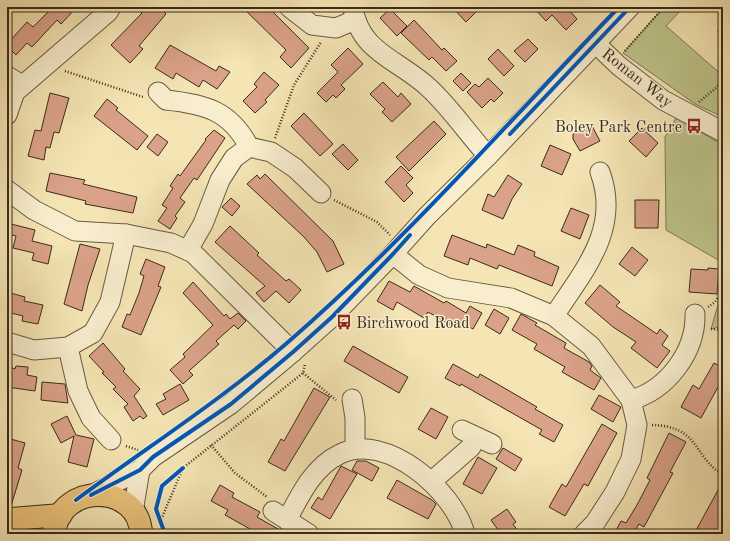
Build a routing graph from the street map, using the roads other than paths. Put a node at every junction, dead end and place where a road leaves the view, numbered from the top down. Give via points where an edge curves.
1 (111, 7) edge
2 (289, 7) edge
3 (630, 7) edge
4 (354, 14) edge
5 (595, 43) junction
6 (15, 81) edge
7 (160, 102) road end
8 (7, 115) edge
9 (723, 132) edge
10 (249, 147) junction
11 (488, 156) junction
12 (606, 179) dead end
13 (7, 190) edge
14 (321, 193) road end
15 (126, 234) junction
16 (188, 250) junction
17 (396, 250) junction
18 (554, 316) junction
19 (706, 324) edge
20 (7, 342) edge
21 (68, 347) junction
22 (293, 352) junction
23 (631, 400) junction
24 (357, 410) road end
25 (477, 437) dead end
26 (111, 440) road end
27 (355, 448) junction
28 (140, 459) junction
29 (431, 482) junction
30 (91, 495) junction
31 (9, 519) edge
32 (57, 524) edge
33 (147, 527) edge
34 (28, 534) edge
35 (309, 534) edge
36 (465, 534) edge
37 (584, 534) edge

1 - 6 street via 49,63
2 - 4 street via 312,25 336,28
3 - 5 street
4 - 11 street via 364,37 380,53 428,86
5 - 9 street, Roman Way via 619,66 663,100
5 - 11 street
6 - 8 street via 15,92
7 - 10 street via 195,103 227,118 242,134
10 - 14 street via 271,152 295,168
10 - 16 street via 234,158 220,180 203,224
11 - 17 street
12 - 18 street via 608,200 601,240
13 - 15 street via 34,210 75,231
15 - 16 street via 171,243
15 - 21 street via 110,302 93,333
16 - 22 street
17 - 18 street via 419,275 448,288 511,298
17 - 22 street via 332,318
18 - 23 street via 591,346
19 - 23 street via 691,341 680,363 664,382 647,394
20 - 21 street via 34,350
21 - 26 street via 81,398 91,418
22 - 28 street via 231,404 153,457
23 - 37 street via 638,425 631,459 615,492 595,523
24 - 27 street
25 - 29 street via 471,447
27 - 29 street via 386,453 410,464
27 - 35 street via 338,454 320,468 280,515
28 - 30 street
28 - 33 street
29 - 36 street via 450,504
30 - 32 highway via 76,500
30 - 33 highway via 103,495 125,503
31 - 32 highway
31 - 34 highway

